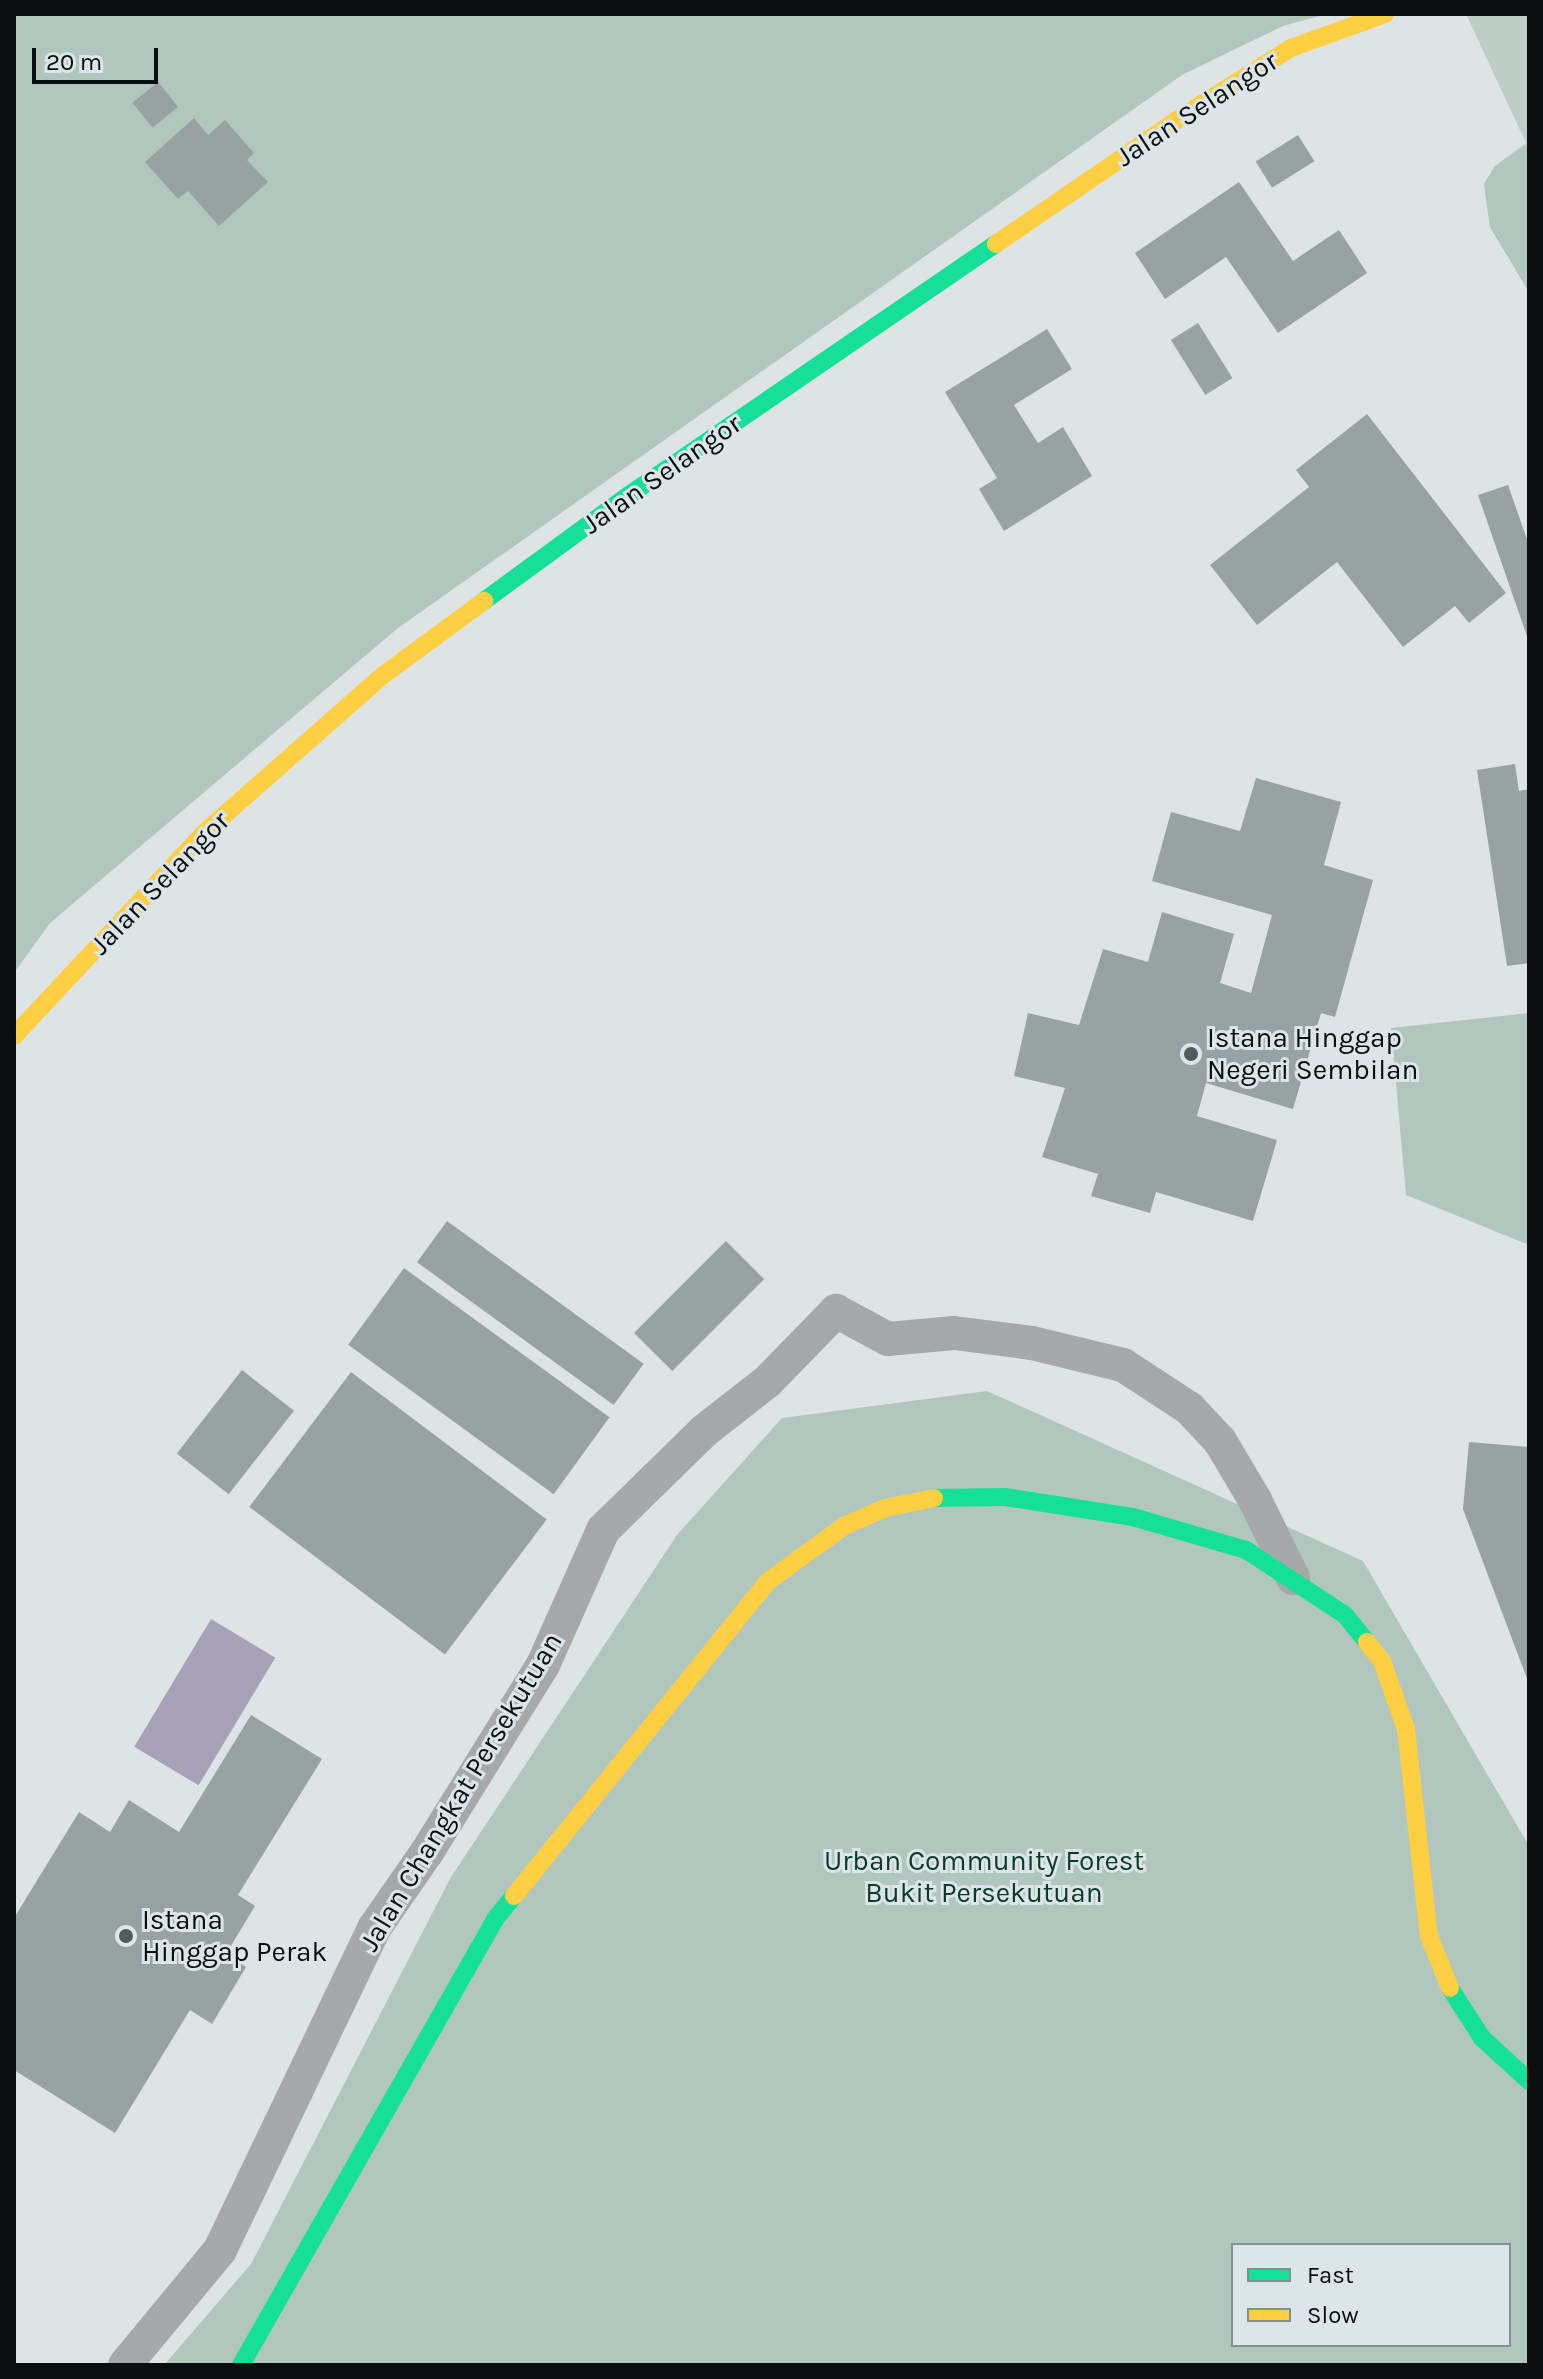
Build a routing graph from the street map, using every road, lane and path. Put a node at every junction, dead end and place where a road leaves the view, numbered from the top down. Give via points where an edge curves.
1 (1385, 14) edge
2 (14, 1036) edge
3 (1293, 1578) junction
4 (1529, 2081) edge
5 (125, 2365) edge
6 (241, 2365) edge

1 - 2 street, Jalan Selangor via 1291,48 1189,112 629,495 382,676 205,832
3 - 4 street, Jalan Changkat Persekutuan via 1345,1615 1382,1661 1406,1729 1429,1936 1445,1979 1482,2038
3 - 5 street, Jalan Changkat Persekutuan via 1220,1441 1189,1408 1123,1365 1032,1343 954,1333 888,1339 836,1311 768,1381 704,1431 603,1530 543,1665 375,1927 220,2250
3 - 6 street, Jalan Changkat Persekutuan via 1246,1550 1133,1517 1005,1497 926,1498 885,1508 844,1526 767,1582 496,1918

